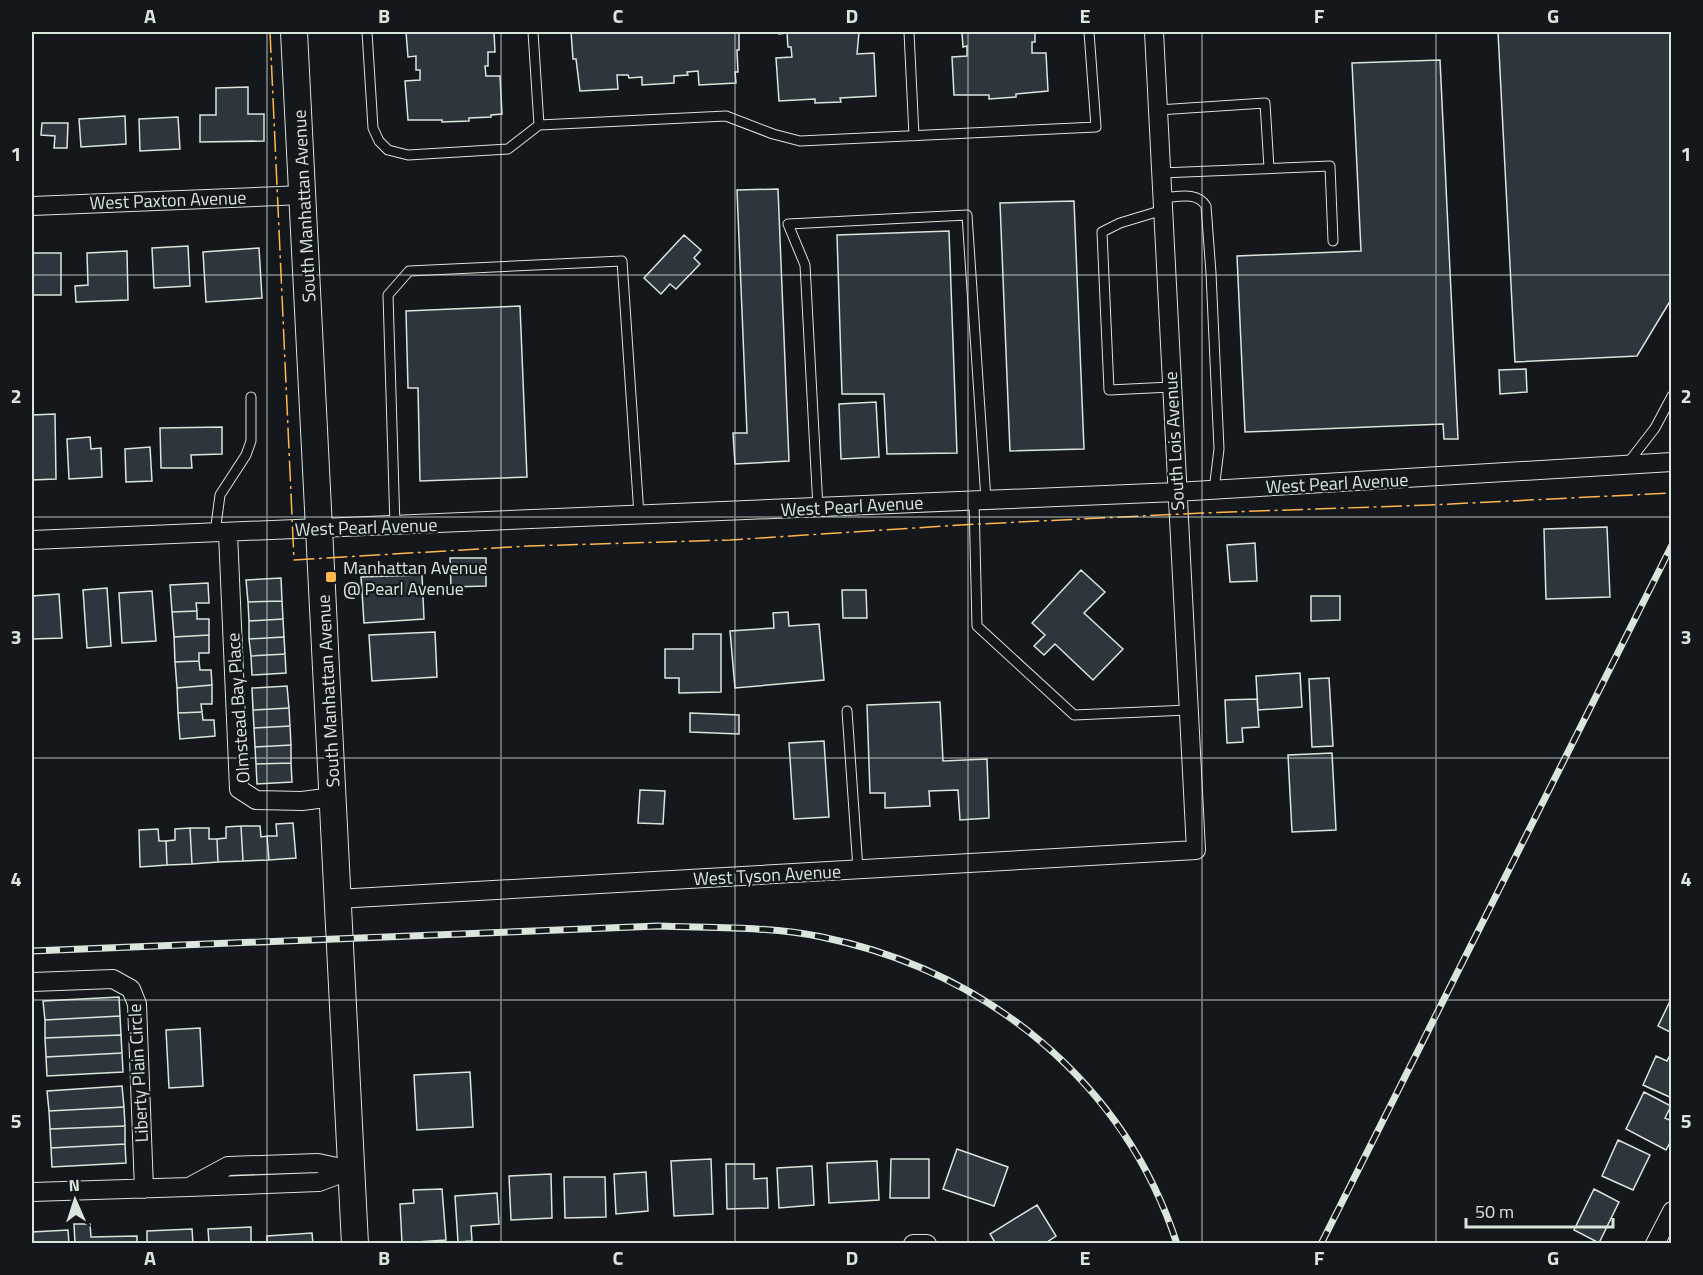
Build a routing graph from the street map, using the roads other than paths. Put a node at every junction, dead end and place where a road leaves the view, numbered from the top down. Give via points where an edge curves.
1 (294, 32) edge
2 (367, 32) edge
3 (533, 32) edge
4 (909, 32) edge
5 (1089, 32) edge
6 (1154, 32) edge
7 (1158, 110) junction
8 (539, 125) junction
9 (914, 136) junction
10 (1269, 168) junction
11 (1161, 173) junction
12 (304, 195) junction
13 (1162, 204) junction
14 (32, 206) edge
15 (1333, 241) dead end
16 (1171, 387) junction
17 (1671, 396) edge
18 (251, 397) dead end
19 (1671, 462) edge
20 (1626, 465) junction
21 (1214, 490) junction
22 (1176, 492) junction
23 (980, 500) junction
24 (818, 508) junction
25 (639, 515) junction
26 (395, 526) junction
27 (320, 530) junction
28 (221, 533) junction
29 (32, 540) edge
30 (1188, 710) junction
31 (847, 711) dead end
32 (333, 797) junction
33 (1196, 850) joint
34 (858, 869) junction
35 (337, 899) junction
36 (32, 982) edge
37 (256, 1166) junction
38 (351, 1170) junction
39 (32, 1175) edge
40 (256, 1185) junction
41 (189, 1187) junction
42 (144, 1189) junction
43 (32, 1192) edge
44 (1671, 1210) edge
45 (355, 1244) edge
46 (913, 1244) edge
47 (927, 1244) edge
48 (1655, 1244) edge

1 - 12 street, South Manhattan Avenue
2 - 8 lane via 373,128 388,150 408,154 508,149
3 - 8 lane
4 - 9 lane
5 - 9 lane via 1096,127
6 - 7 street, South Lois Avenue
7 - 10 lane via 1265,103
7 - 11 street, South Lois Avenue
8 - 9 lane via 726,116 800,141
10 - 11 lane
10 - 15 lane via 1330,166
11 - 13 street, South Lois Avenue
12 - 14 street, West Paxton Avenue
12 - 27 street, South Manhattan Avenue
13 - 16 street, South Lois Avenue
13 - 16 lane via 1102,232 1109,390
13 - 21 lane via 1196,196 1206,206 1219,449
16 - 22 street, South Lois Avenue
17 - 20 lane via 1655,428
18 - 28 lane via 251,441 220,495
19 - 20 street, West Pearl Avenue
20 - 21 street, West Pearl Avenue
21 - 22 street, West Pearl Avenue
22 - 23 street, West Pearl Avenue
22 - 30 street, South Lois Avenue
23 - 24 street, West Pearl Avenue
23 - 24 lane via 967,215 788,224 805,265
23 - 30 lane via 977,626 1074,715
24 - 25 street, West Pearl Avenue
25 - 26 street, West Pearl Avenue
25 - 26 lane via 622,261 409,271 388,295
26 - 27 street, West Pearl Avenue
27 - 28 street, West Pearl Avenue
27 - 32 street, South Manhattan Avenue
28 - 29 street, West Pearl Avenue
28 - 32 street, Olmstead Bay Place via 239,789 256,800
30 - 33 street, South Lois Avenue
31 - 34 lane
32 - 35 street, South Manhattan Avenue
33 - 34 street, West Tyson Avenue
34 - 35 street, West Tyson Avenue
35 - 38 street, South Manhattan Avenue
36 - 42 street, Liberty Plain Circle via 113,979 131,989 137,1004
37 - 38 street via 318,1163
37 - 40 street
37 - 41 street via 228,1166
38 - 40 street via 319,1182
38 - 45 street, South Manhattan Avenue
39 - 43 street
40 - 41 street
41 - 42 street
42 - 43 street
44 - 48 street
46 - 47 street

